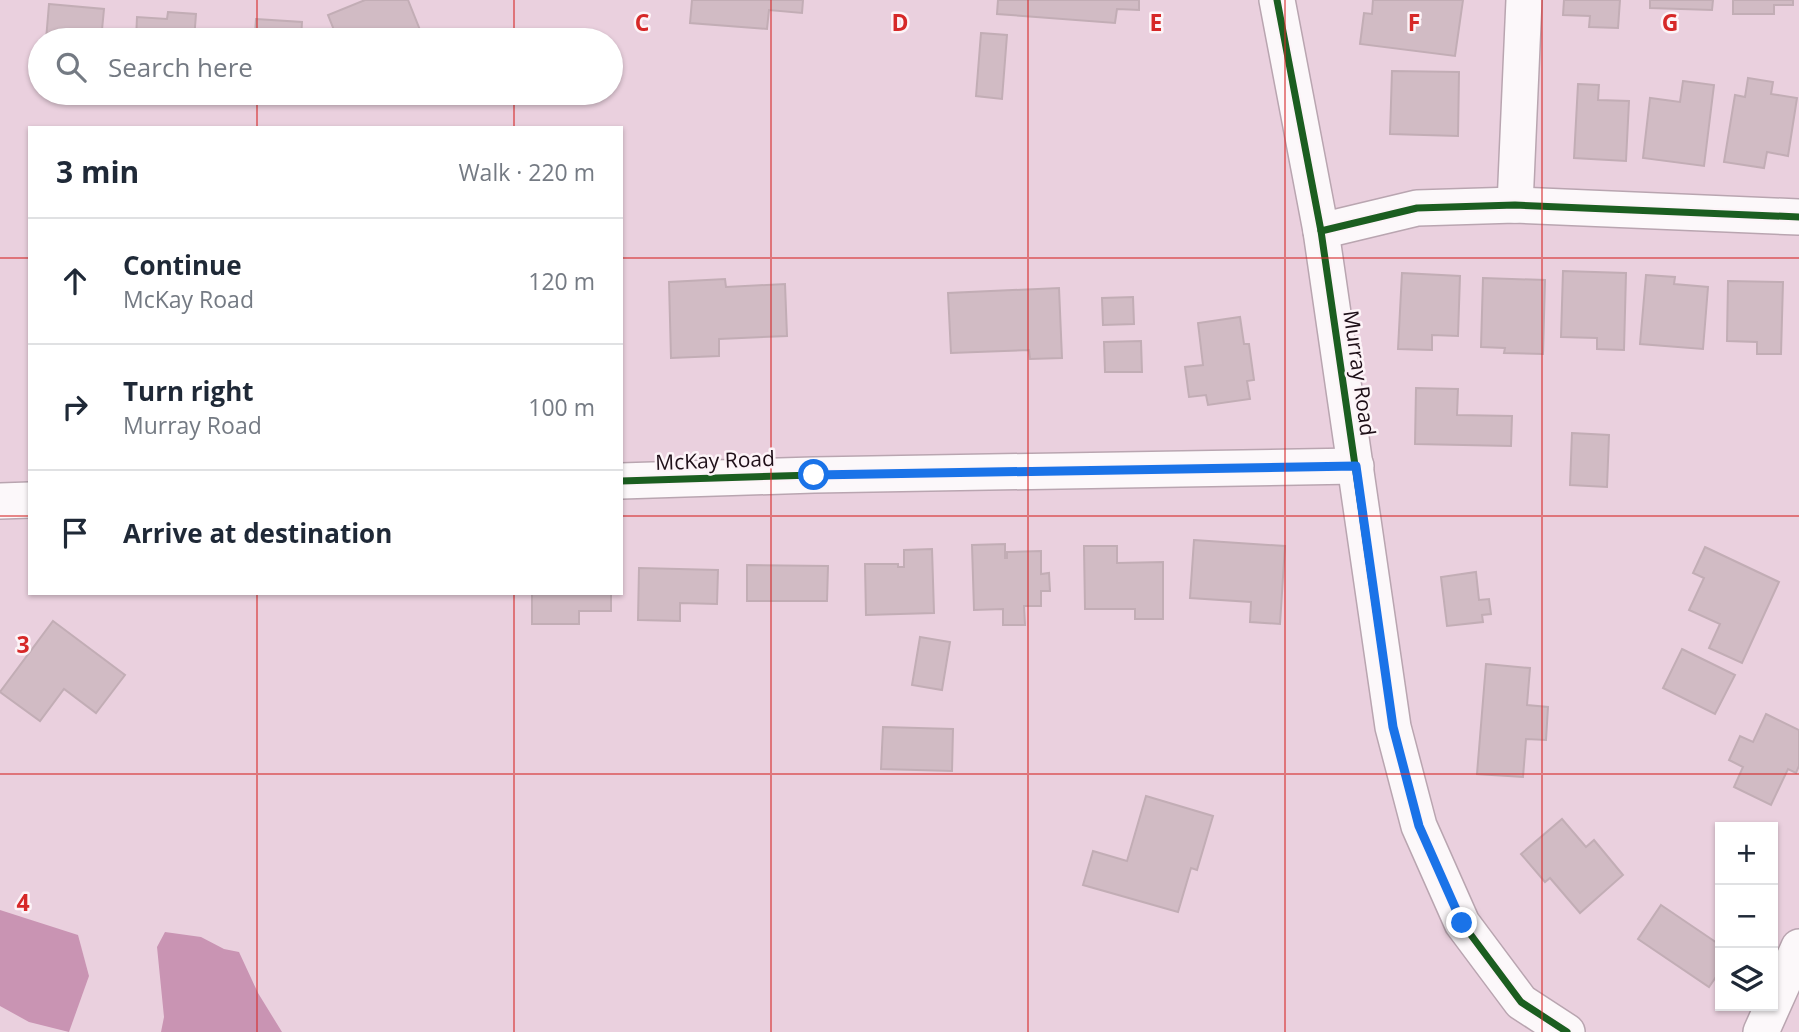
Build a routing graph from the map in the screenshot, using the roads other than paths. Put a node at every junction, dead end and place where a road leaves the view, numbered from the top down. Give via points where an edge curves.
1 (1277, 0) edge
2 (1524, 0) edge
3 (1515, 205) junction
4 (1799, 217) edge
5 (1321, 230) junction
6 (1356, 466) junction
7 (623, 481) edge
8 (28, 500) edge
9 (0, 501) edge
10 (1799, 947) edge
11 (1567, 1032) edge
12 (1761, 1032) edge

1 - 5 street, Murray Road
2 - 3 street
3 - 4 street
3 - 5 street via 1417,208
5 - 6 street, Murray Road
6 - 7 street, McKay Road
6 - 11 street, Murray Road via 1393,727 1419,826 1462,923 1521,1002
8 - 9 street
10 - 12 street

